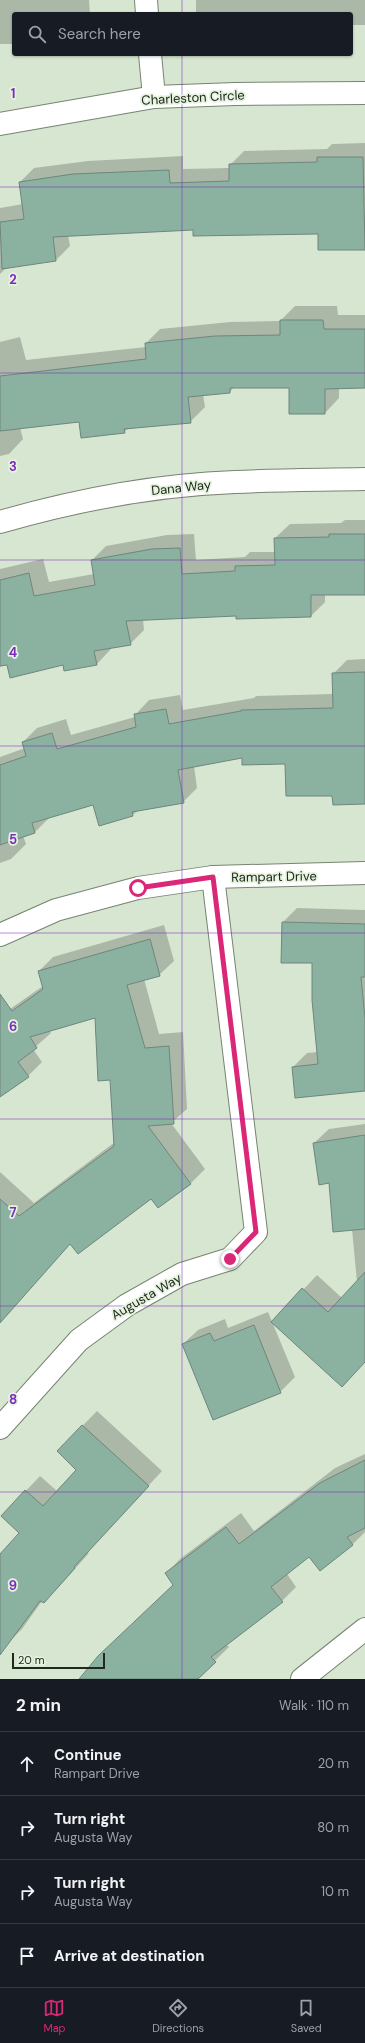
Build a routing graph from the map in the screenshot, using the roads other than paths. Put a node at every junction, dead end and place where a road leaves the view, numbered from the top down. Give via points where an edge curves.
1 (146, 0) edge
2 (147, 12) edge
3 (150, 56) edge
4 (365, 93) edge
5 (154, 98) junction
6 (0, 124) edge
7 (365, 479) edge
8 (0, 522) edge
9 (365, 874) edge
10 (213, 877) junction
11 (0, 935) edge
12 (0, 1428) edge
13 (365, 1629) edge
14 (302, 1679) edge

1 - 2 street
3 - 5 street
4 - 5 street, Charleston Circle via 235,94
5 - 6 street, Charleston Circle
7 - 8 street, Dana Way via 234,482 147,490 54,506
9 - 10 street, Rampart Drive
10 - 11 street, Rampart Drive via 138,888 56,910
10 - 12 street, Augusta Way via 256,1232 230,1259 182,1274 127,1305 79,1340
13 - 14 street

